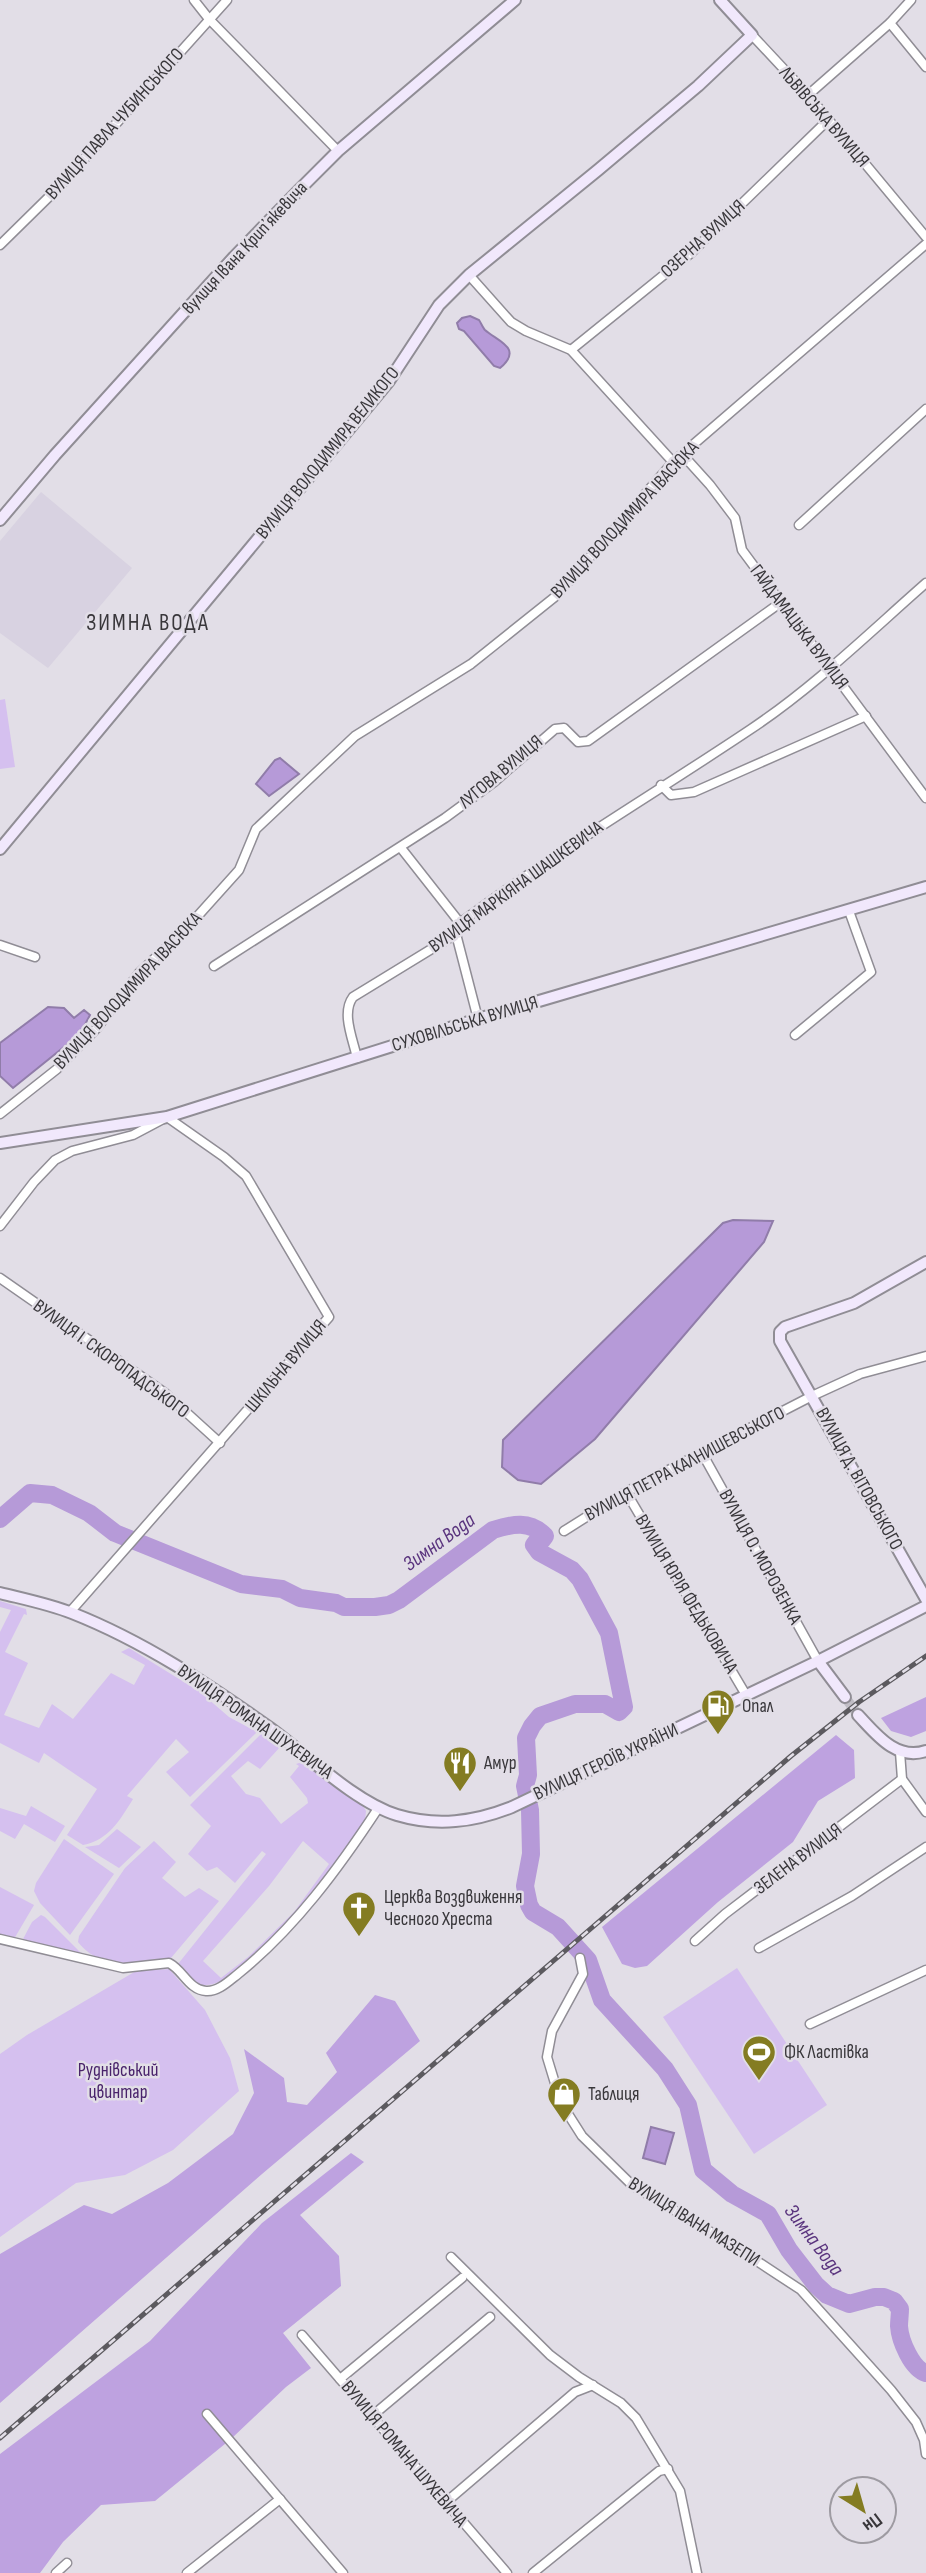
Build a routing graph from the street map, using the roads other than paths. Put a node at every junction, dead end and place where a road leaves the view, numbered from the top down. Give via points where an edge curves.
1 (194, 0) edge
2 (227, 0) edge
3 (515, 0) edge
4 (720, 0) edge
5 (911, 0) edge
6 (209, 19) junction
7 (890, 23) junction
8 (752, 35) junction
9 (926, 67) edge
10 (808, 95) junction
11 (828, 120) junction
12 (338, 150) junction
13 (926, 237) edge
14 (926, 244) edge
15 (0, 245) edge
16 (469, 275) junction
17 (571, 350) junction
18 (926, 410) edge
19 (681, 454) junction
20 (673, 462) junction
21 (0, 520) edge
22 (799, 525) dead end
23 (926, 583) edge
24 (780, 603) junction
25 (829, 669) junction
26 (866, 716) junction
27 (661, 785) junction
28 (926, 798) edge
29 (401, 848) junction
30 (0, 849) edge
31 (926, 887) edge
32 (849, 911) junction
33 (460, 923) junction
34 (456, 934) junction
35 (0, 945) edge
36 (35, 957) dead end
37 (214, 966) dead end
38 (478, 1019) junction
39 (795, 1035) dead end
40 (357, 1058) junction
41 (0, 1114) edge
42 (167, 1117) junction
43 (0, 1143) edge
44 (0, 1226) edge
45 (926, 1262) edge
46 (0, 1278) edge
47 (926, 1356) edge
48 (812, 1396) junction
49 (220, 1443) junction
50 (702, 1453) junction
51 (626, 1492) junction
52 (564, 1531) dead end
53 (0, 1593) edge
54 (926, 1599) edge
55 (926, 1606) edge
56 (70, 1612) junction
57 (818, 1661) junction
58 (746, 1695) junction
59 (845, 1697) tunnel mouth
60 (858, 1715) tunnel mouth
61 (926, 1751) edge
62 (901, 1752) junction
63 (902, 1779) junction
64 (379, 1807) junction
65 (512, 1807) joint
66 (926, 1811) edge
67 (926, 1847) edge
68 (0, 1939) edge
69 (695, 1941) dead end
70 (759, 1948) dead end
71 (580, 1958) dead end
72 (926, 1970) edge
73 (810, 2024) dead end
74 (451, 2257) dead end
75 (463, 2278) dead end
76 (490, 2317) dead end
77 (302, 2335) dead end
78 (340, 2379) junction
79 (593, 2385) junction
80 (207, 2414) dead end
81 (372, 2416) junction
82 (926, 2454) edge
83 (668, 2469) junction
84 (280, 2499) junction
85 (445, 2503) junction
86 (67, 2563) dead end
87 (55, 2573) edge
88 (187, 2573) edge
89 (343, 2573) edge
90 (507, 2573) edge
91 (533, 2573) edge
92 (697, 2573) edge

1 - 6 street
2 - 6 street, ВУЛИЦЯ ПАВЛА ЧУБИНСЬКОГО
3 - 12 street, вулиця Івана Крипʼякевича
4 - 8 street, ЛЬВІВСЬКА ВУЛИЦЯ
5 - 7 street
6 - 12 street
6 - 15 street, ВУЛИЦЯ ПАВЛА ЧУБИНСЬКОГО via 60,186
7 - 9 street
7 - 10 street
8 - 10 street, ЛЬВІВСЬКА ВУЛИЦЯ
8 - 16 street, ВУЛИЦЯ ВОЛОДИМИРА ВЕЛИКОГО via 698,86
10 - 11 street, ЛЬВІВСЬКА ВУЛИЦЯ
11 - 13 street, ЛЬВІВСЬКА ВУЛИЦЯ
11 - 17 street, ОЗЕРНА ВУЛИЦЯ via 691,253
12 - 21 street, вулиця Івана Крипʼякевича via 234,257
14 - 19 street, ВУЛИЦЯ ВОЛОДИМИРА ІВАСЮКА
16 - 17 street via 511,321
16 - 30 street, ВУЛИЦЯ ВОЛОДИМИРА ВЕЛИКОГО via 439,305 389,381
17 - 20 street
18 - 22 street
19 - 20 street, ВУЛИЦЯ ВОЛОДИМИРА ІВАСЮКА
19 - 24 street, ГАЙДАМАЦЬКА ВУЛИЦЯ via 736,518 742,550
20 - 41 street, ВУЛИЦЯ ВОЛОДИМИРА ІВАСЮКА via 556,596 471,664 355,736 256,829 239,870 139,973 97,1028 57,1069
23 - 25 street, ВУЛИЦЯ МАРКІЯНА ШАШКЕВИЧА
24 - 25 street, ГАЙДАМАЦЬКА ВУЛИЦЯ
24 - 29 street, ЛУГОВА ВУЛИЦЯ via 588,741 578,742 564,728 555,729 494,782
25 - 26 street, ГАЙДАМАЦЬКА ВУЛИЦЯ
25 - 27 street, ВУЛИЦЯ МАРКІЯНА ШАШКЕВИЧА via 753,727
26 - 27 street via 694,792 671,794
26 - 28 street, ГАЙДАМАЦЬКА ВУЛИЦЯ
27 - 33 street, ВУЛИЦЯ МАРКІЯНА ШАШКЕВИЧА
29 - 33 street
29 - 37 street, ЛУГОВА ВУЛИЦЯ
31 - 32 street, СУХОВІЛЬСЬКА ВУЛИЦЯ
32 - 38 street, СУХОВІЛЬСЬКА ВУЛИЦЯ
32 - 39 street via 871,972
33 - 34 street, ВУЛИЦЯ МАРКІЯНА ШАШКЕВИЧА
34 - 38 street
34 - 40 street, ВУЛИЦЯ МАРКІЯНА ШАШКЕВИЧА via 348,1003
35 - 36 street
38 - 40 street, СУХОВІЛЬСЬКА ВУЛИЦЯ
40 - 42 street, СУХОВІЛЬСЬКА ВУЛИЦЯ
42 - 43 street, СУХОВІЛЬСЬКА ВУЛИЦЯ
42 - 44 street via 133,1135 55,1160
42 - 49 street, ШКІЛЬНА ВУЛИЦЯ via 246,1176 329,1317
45 - 48 street, ВУЛИЦЯ Д. ВІТОВСЬКОГО via 854,1303 780,1332 780,1341
46 - 49 street, ВУЛИЦЯ І. СКОРОПАДСЬКОГО via 165,1393
47 - 48 street, ВУЛИЦЯ ПЕТРА КАЛНИШЕВСЬКОГО via 860,1374
48 - 50 street, ВУЛИЦЯ ПЕТРА КАЛНИШЕВСЬКОГО
48 - 54 street, ВУЛИЦЯ Д. ВІТОВСЬКОГО
49 - 56 street, ШКІЛЬНА ВУЛИЦЯ
50 - 51 street, ВУЛИЦЯ ПЕТРА КАЛНИШЕВСЬКОГО
50 - 57 street, ВУЛИЦЯ О. МОРОЗЕНКА
51 - 52 street, ВУЛИЦЯ ПЕТРА КАЛНИШЕВСЬКОГО
51 - 58 street, ВУЛИЦЯ ЮРІЯ ФЕДЬКОВИЧА
53 - 56 street, ВУЛИЦЯ РОМАНА ШУХЕВИЧА
55 - 57 street, ВУЛИЦЯ ГЕРОЇВ УКРАЇНИ
56 - 64 street, ВУЛИЦЯ РОМАНА ШУХЕВИЧА via 150,1650
57 - 58 street, ВУЛИЦЯ ГЕРОЇВ УКРАЇНИ
57 - 59 street
58 - 65 street, ВУЛИЦЯ ГЕРОЇВ УКРАЇНИ
60 - 62 street
61 - 62 street
62 - 63 street
63 - 66 street
63 - 69 street, ЗЕЛЕНА ВУЛИЦЯ
64 - 65 street, ВУЛИЦЯ РОМАНА ШУХЕВИЧА via 438,1823 464,1821
64 - 68 street via 302,1913 214,1990 200,1990 163,1962 123,1968
67 - 70 street via 852,1896
71 - 82 street, ВУЛИЦЯ ІВАНА МАЗЕПИ via 583,1974 552,2031 547,2057 561,2103 582,2136 632,2185 801,2290 916,2422
72 - 73 street
74 - 79 street via 550,2355
75 - 78 street
76 - 81 street
77 - 78 street, ВУЛИЦЯ РОМАНА ШУХЕВИЧА
78 - 81 street, ВУЛИЦЯ РОМАНА ШУХЕВИЧА
79 - 83 street via 636,2418
79 - 85 street via 575,2392
80 - 84 street
81 - 85 street, ВУЛИЦЯ РОМАНА ШУХЕВИЧА
83 - 91 street via 659,2471
83 - 92 street via 680,2491
84 - 88 street
84 - 89 street
85 - 90 street, ВУЛИЦЯ РОМАНА ШУХЕВИЧА
86 - 87 street

